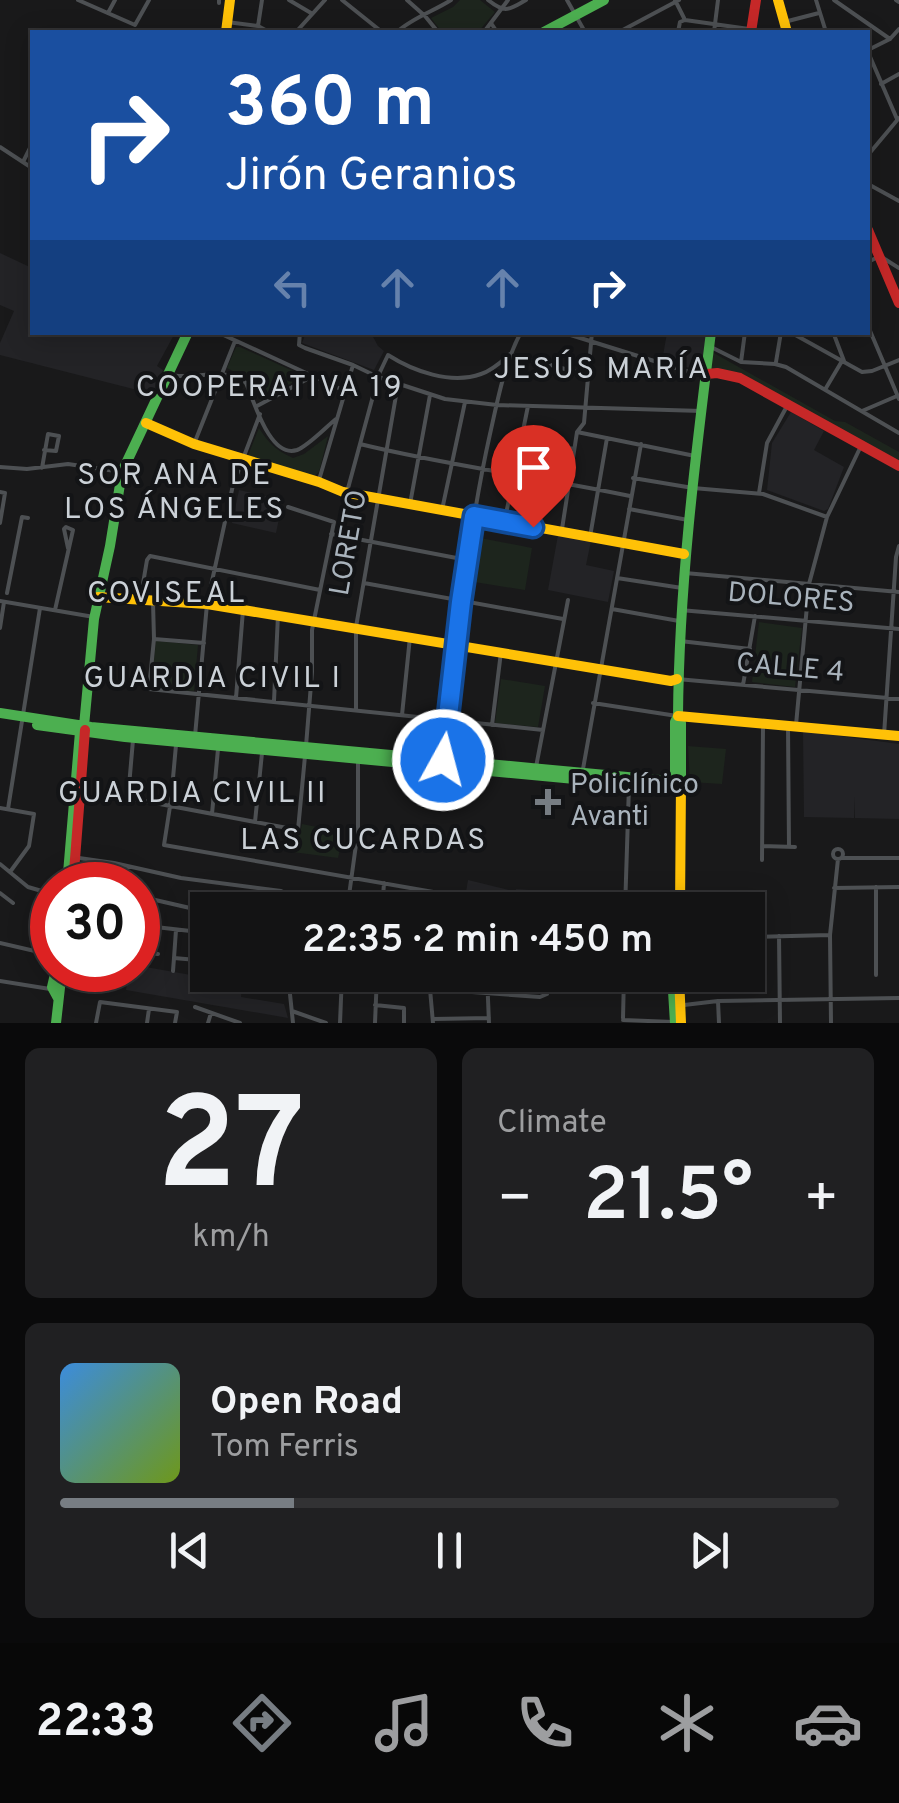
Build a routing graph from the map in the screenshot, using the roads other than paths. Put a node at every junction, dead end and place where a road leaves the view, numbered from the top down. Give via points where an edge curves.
1 (78, 0) edge
2 (115, 0) edge
3 (150, 0) edge
4 (262, 0) edge
5 (290, 0) edge
6 (325, 0) edge
7 (342, 0) edge
8 (407, 0) edge
9 (451, 0) edge
10 (488, 0) edge
11 (508, 0) edge
12 (526, 0) edge
13 (567, 0) edge
14 (604, 0) edge
15 (718, 0) edge
16 (756, 0) edge
17 (778, 0) edge
18 (816, 0) edge
19 (834, 0) edge
20 (223, 1) edge
21 (676, 1) edge
22 (89, 2) edge
23 (500, 10) junction
24 (819, 13) junction
25 (108, 14) junction
26 (313, 14) junction
27 (427, 14) junction
28 (575, 16) junction
29 (685, 20) junction
30 (491, 23) junction
31 (715, 25) junction
32 (258, 26) junction
33 (226, 28) edge
34 (785, 28) edge
35 (899, 28) edge
36 (265, 30) edge
37 (298, 30) edge
38 (380, 30) edge
39 (399, 30) edge
40 (437, 30) edge
41 (486, 30) edge
42 (495, 30) edge
43 (548, 30) edge
44 (584, 30) edge
45 (623, 30) edge
46 (678, 30) edge
47 (714, 30) edge
48 (745, 30) edge
49 (751, 30) edge
50 (825, 30) edge
51 (890, 39) junction
52 (870, 50) edge
53 (870, 56) edge
54 (899, 74) edge
55 (881, 84) junction
56 (898, 119) edge
57 (0, 147) edge
58 (30, 148) edge
59 (870, 152) edge
60 (23, 162) junction
61 (30, 167) edge
62 (870, 185) edge
63 (899, 202) edge
64 (870, 234) edge
65 (880, 256) junction
66 (870, 261) edge
67 (899, 268) edge
68 (899, 303) edge
69 (870, 331) edge
70 (187, 335) edge
71 (223, 335) edge
72 (300, 335) edge
73 (519, 335) edge
74 (570, 335) edge
75 (592, 335) edge
76 (711, 335) edge
77 (745, 335) edge
78 (780, 335) edge
79 (795, 335) edge
80 (835, 335) edge
81 (234, 341) junction
82 (592, 342) junction
83 (710, 347) junction
84 (509, 355) junction
85 (899, 360) edge
86 (741, 362) junction
87 (843, 362) junction
88 (775, 364) junction
89 (353, 365) junction
90 (884, 366) junction
91 (707, 374) junction
92 (168, 375) junction
93 (220, 375) junction
94 (589, 375) junction
95 (313, 376) junction
96 (378, 377) junction
97 (398, 384) junction
98 (825, 390) junction
99 (344, 391) junction
100 (430, 395) junction
101 (898, 398) edge
102 (465, 402) junction
103 (497, 405) junction
104 (257, 406) junction
105 (528, 406) junction
106 (787, 406) junction
107 (586, 407) junction
108 (702, 411) junction
109 (862, 411) junction
110 (260, 414) junction
111 (336, 418) junction
112 (146, 423) junction
113 (577, 432) junction
114 (899, 433) edge
115 (607, 438) junction
116 (521, 439) junction
117 (194, 444) junction
118 (360, 444) junction
119 (641, 444) junction
120 (860, 446) junction
121 (574, 448) junction
122 (44, 450) dead end
123 (387, 450) junction
124 (696, 456) junction
125 (418, 457) junction
126 (241, 458) junction
127 (450, 463) junction
128 (0, 466) edge
129 (899, 466) edge
130 (42, 468) junction
131 (482, 469) junction
132 (122, 472) junction
133 (513, 474) junction
134 (634, 478) junction
135 (319, 482) junction
136 (568, 483) junction
137 (693, 488) junction
138 (598, 490) junction
139 (347, 492) junction
140 (2, 493) edge
141 (759, 493) junction
142 (630, 496) junction
143 (378, 498) junction
144 (410, 504) junction
145 (288, 507) dead end
146 (629, 508) junction
147 (442, 510) junction
148 (474, 516) junction
149 (826, 517) junction
150 (28, 518) dead end
151 (688, 520) junction
152 (504, 522) junction
153 (0, 523) edge
154 (561, 532) junction
155 (331, 534) junction
156 (590, 538) junction
157 (371, 541) junction
158 (624, 543) junction
159 (899, 546) edge
160 (68, 548) dead end
161 (684, 554) junction
162 (467, 560) junction
163 (65, 566) junction
164 (74, 568) dead end
165 (215, 569) junction
166 (683, 573) junction
167 (617, 578) junction
168 (364, 583) junction
169 (808, 584) junction
170 (682, 588) junction
171 (320, 590) junction
172 (896, 592) edge
173 (7, 593) dead end
174 (98, 597) junction
175 (568, 600) dead end
176 (2, 602) edge
177 (140, 602) junction
178 (153, 602) junction
179 (461, 602) junction
180 (207, 604) junction
181 (40, 608) junction
182 (612, 609) junction
183 (55, 610) junction
184 (243, 610) junction
185 (679, 615) junction
186 (278, 616) junction
187 (755, 616) junction
188 (94, 617) junction
189 (563, 619) junction
190 (807, 621) junction
191 (314, 622) junction
192 (0, 628) edge
193 (356, 628) junction
194 (892, 628) junction
195 (899, 629) edge
196 (410, 637) junction
197 (154, 639) junction
198 (678, 641) junction
199 (204, 644) junction
200 (456, 646) junction
201 (750, 649) junction
202 (501, 652) junction
203 (556, 662) junction
204 (601, 669) junction
205 (678, 679) junction
206 (743, 684) junction
207 (800, 690) junction
208 (200, 696) junction
209 (236, 698) junction
210 (888, 698) junction
211 (899, 699) edge
212 (274, 701) junction
213 (593, 702) junction
214 (309, 706) junction
215 (356, 710) junction
216 (402, 715) junction
217 (0, 716) edge
218 (678, 716) junction
219 (23, 720) junction
220 (448, 720) junction
221 (763, 724) junction
222 (492, 725) junction
223 (792, 727) junction
224 (83, 730) junction
225 (543, 730) junction
226 (133, 734) junction
227 (884, 735) junction
228 (899, 736) edge
229 (195, 737) junction
230 (177, 739) junction
231 (219, 743) junction
232 (263, 747) junction
233 (305, 751) junction
234 (358, 756) junction
235 (443, 764) junction
236 (535, 772) junction
237 (582, 777) junction
238 (629, 781) junction
239 (678, 786) junction
240 (169, 806) junction
241 (0, 808) edge
242 (8, 809) junction
243 (212, 814) junction
244 (255, 822) junction
245 (762, 846) junction
246 (72, 858) junction
247 (855, 858) junction
248 (899, 858) edge
249 (840, 859) junction
250 (762, 860) dead end
251 (72, 862) edge
252 (100, 862) edge
253 (0, 864) edge
254 (10, 872) junction
255 (160, 873) edge
256 (350, 878) junction
257 (384, 883) junction
258 (899, 886) edge
259 (30, 887) edge
260 (876, 887) junction
261 (834, 888) junction
262 (283, 892) edge
263 (349, 892) edge
264 (383, 892) edge
265 (434, 892) edge
266 (626, 892) edge
267 (678, 892) edge
268 (0, 893) edge
269 (160, 901) edge
270 (13, 903) dead end
271 (190, 908) edge
272 (160, 928) edge
273 (176, 930) junction
274 (190, 931) edge
275 (830, 935) junction
276 (765, 936) edge
277 (779, 936) junction
278 (0, 943) edge
279 (30, 950) edge
280 (174, 958) junction
281 (190, 959) edge
282 (173, 971) dead end
283 (876, 974) dead end
284 (0, 980) edge
285 (55, 992) edge
286 (290, 992) edge
287 (340, 992) edge
288 (376, 992) edge
289 (430, 992) edge
290 (487, 992) joint
291 (547, 992) edge
292 (623, 992) edge
293 (676, 992) edge
294 (58, 998) junction
295 (899, 998) edge
296 (778, 1000) junction
297 (830, 1000) junction
298 (718, 1001) junction
299 (376, 1005) junction
300 (676, 1005) junction
301 (195, 1007) dead end
302 (149, 1009) junction
303 (292, 1011) junction
304 (211, 1012) junction
305 (433, 1021) edge
306 (489, 1021) edge
307 (622, 1022) edge
308 (678, 1022) edge
309 (56, 1023) edge
310 (96, 1023) edge
311 (147, 1023) edge
312 (175, 1023) edge
313 (208, 1023) edge
314 (240, 1023) edge
315 (293, 1023) edge
316 (326, 1023) edge
317 (340, 1023) edge
318 (375, 1023) edge
319 (404, 1023) edge
320 (719, 1023) edge
321 (780, 1023) edge
322 (831, 1023) edge

1 - 22 street
2 - 25 street
3 - 25 street via 135,26
4 - 32 street
5 - 26 street
6 - 26 street
7 - 38 street
8 - 27 street
9 - 27 street
10 - 23 street
11 - 23 street
12 - 23 street
13 - 28 street
14 - 28 main road
15 - 31 street
16 - 49 main road
17 - 34 main road
18 - 24 street
19 - 51 street
20 - 33 main road
21 - 29 street
21 - 45 street
22 - 25 street
23 - 30 street
24 - 34 street
24 - 50 street
26 - 37 street
27 - 39 street
27 - 40 street
28 - 43 main road
28 - 44 street
29 - 31 street
29 - 46 street
30 - 41 street
30 - 42 street
31 - 47 street
31 - 48 street
32 - 33 street
32 - 36 street
35 - 51 street
51 - 52 street
53 - 55 street
54 - 55 street
55 - 56 street
56 - 59 street
57 - 60 street
58 - 60 street
60 - 61 street
62 - 63 street
64 - 65 main road
65 - 66 street
65 - 67 street
65 - 68 main road
69 - 90 street
70 - 92 main road
71 - 81 street
72 - 89 street via 299,344
73 - 84 street
74 - 82 street
75 - 82 street
76 - 83 main road
77 - 86 street
78 - 88 street
79 - 87 street
80 - 87 street
81 - 93 street
81 - 95 street
82 - 91 street
82 - 94 street
83 - 86 street
83 - 91 main road
84 - 94 street
84 - 96 street via 481,374 450,377 388,356
84 - 103 street
85 - 90 street
86 - 88 street
87 - 90 street via 862,372
87 - 98 street
88 - 98 street
89 - 96 street
89 - 99 street
90 - 101 street
91 - 106 main road via 740,378
91 - 108 main road
92 - 93 street
92 - 112 main road
93 - 104 street via 243,379
93 - 117 street
94 - 107 street
95 - 99 street
95 - 104 street
96 - 97 street
96 - 118 street
97 - 100 street
97 - 123 street, LORETO
98 - 109 street
99 - 111 street
100 - 102 street
100 - 125 street
101 - 109 street
102 - 103 street
102 - 127 street
103 - 105 street
103 - 131 street
104 - 110 street
105 - 107 street
105 - 116 street
106 - 120 main road
106 - 141 street via 767,442
107 - 108 street
107 - 113 street
108 - 124 main road
109 - 114 street
110 - 111 street via 272,441 288,450 298,450
110 - 126 street
111 - 135 street
112 - 117 main road
112 - 132 main road
113 - 115 street
113 - 121 street
115 - 119 street
115 - 138 street
116 - 121 street
116 - 133 street
117 - 126 main road
118 - 123 street
118 - 139 street
119 - 124 street
119 - 134 street
120 - 129 main road
120 - 149 street
121 - 136 street
122 - 130 street
123 - 125 street
123 - 143 street, LORETO
124 - 137 main road
125 - 127 street
125 - 144 street
126 - 135 main road
126 - 165 street
127 - 131 street
127 - 147 street
128 - 130 street
130 - 132 street via 68,464
131 - 133 street
131 - 148 street
132 - 174 main road
133 - 136 street
133 - 152 street
134 - 137 street
134 - 142 street
135 - 139 main road
136 - 138 street
136 - 154 street
137 - 141 street
137 - 151 main road
138 - 142 street
138 - 156 street
139 - 143 main road
140 - 153 street
141 - 149 street
142 - 146 street
143 - 144 main road
143 - 157 street, LORETO
144 - 147 main road
145 - 155 street via 334,522
146 - 151 street
146 - 158 street
147 - 148 main road
148 - 152 main road
148 - 162 street
149 - 169 street
150 - 173 street via 22,516
151 - 161 main road
152 - 154 main road
154 - 156 main road
155 - 157 street
155 - 171 street
156 - 158 main road
157 - 162 street
157 - 168 street, LORETO
158 - 161 main road
158 - 167 street
159 - 172 street
160 - 163 street
161 - 166 main road
162 - 179 street
163 - 164 street
163 - 183 street
165 - 171 street
165 - 177 street via 150,556
165 - 180 street
166 - 169 street
166 - 170 main road
167 - 170 street
167 - 182 street
168 - 179 street
168 - 193 street, LORETO
169 - 172 street
169 - 190 street
170 - 185 main road
171 - 191 street
172 - 194 street
174 - 177 main road
174 - 188 main road
175 - 189 street
176 - 181 street
176 - 192 street
177 - 178 main road
178 - 180 main road
178 - 197 street
179 - 189 street
179 - 200 street
180 - 184 main road
180 - 199 street
181 - 183 street
181 - 219 street
182 - 185 street, DOLORES
182 - 204 street
183 - 188 street
184 - 186 main road
184 - 209 street
185 - 187 street, DOLORES
185 - 198 main road
186 - 191 main road
186 - 212 street
187 - 190 street, DOLORES
187 - 201 street
188 - 224 main road
189 - 203 street
190 - 194 street, DOLORES
190 - 207 street
191 - 193 main road
191 - 214 street
193 - 196 main road
193 - 215 street, LORETO
194 - 195 street, DOLORES
194 - 210 street
196 - 200 main road
196 - 216 street
197 - 199 street
197 - 208 street via 149,690
198 - 201 street
198 - 205 main road
199 - 208 street
200 - 202 main road
200 - 220 street
201 - 206 street
202 - 203 main road
202 - 222 street
203 - 204 main road
203 - 225 street
204 - 205 main road
204 - 213 street
205 - 206 street, CALLE 4
205 - 218 main road
206 - 207 street, CALLE 4
207 - 210 street, CALLE 4
207 - 223 street
208 - 209 street
208 - 229 street
209 - 212 street
210 - 211 street, CALLE 4
210 - 227 street
212 - 214 street
213 - 218 street
213 - 237 street
214 - 215 street
214 - 233 street
215 - 216 street
216 - 220 street
217 - 219 main road
218 - 221 main road
218 - 239 main road
219 - 224 main road
219 - 242 street
220 - 222 street
220 - 235 street
221 - 223 main road
221 - 245 street
222 - 225 street
223 - 227 main road
223 - 245 street via 792,847
224 - 226 main road
224 - 246 main road
225 - 236 street
226 - 230 main road
226 - 240 street via 127,796
227 - 228 main road
229 - 230 main road
229 - 231 main road
230 - 231 main road
230 - 240 street
231 - 232 main road
231 - 243 street
232 - 233 main road
232 - 244 street
233 - 234 main road
233 - 244 street via 298,830
234 - 235 main road
234 - 256 street
235 - 236 main road
236 - 237 main road
237 - 238 main road
238 - 239 main road
238 - 266 street
239 - 267 main road
240 - 243 street
240 - 256 street via 164,844
241 - 242 street
242 - 254 street via 34,814 29,846
243 - 244 street
245 - 250 street
246 - 251 main road
246 - 252 street
247 - 248 street
247 - 249 street
247 - 249 street via 838,849 834,856
249 - 261 street
253 - 254 street
254 - 259 street
255 - 262 street
256 - 257 street
256 - 263 street
257 - 264 street
257 - 265 street
258 - 260 street
260 - 261 street
260 - 283 street
261 - 275 street
268 - 270 street
269 - 271 street
272 - 273 street
273 - 274 street
273 - 280 street
275 - 277 street
275 - 297 street
276 - 277 street
277 - 296 street
278 - 279 street
280 - 281 street
280 - 282 street
284 - 294 street via 47,988
285 - 294 main road
286 - 303 street
287 - 317 street
288 - 299 street
289 - 305 street
290 - 291 street via 544,997
290 - 306 street
292 - 307 street
293 - 300 main road
294 - 309 main road
295 - 297 street
296 - 297 street
296 - 298 street
296 - 321 street
297 - 322 street
298 - 300 street
298 - 320 street
299 - 318 street
299 - 319 street via 404,1008
300 - 308 main road
301 - 304 street
302 - 310 street via 100,1002
302 - 311 street
302 - 312 street via 177,1012
303 - 315 street
303 - 316 street
304 - 313 street
304 - 314 street
305 - 306 street
307 - 308 street

